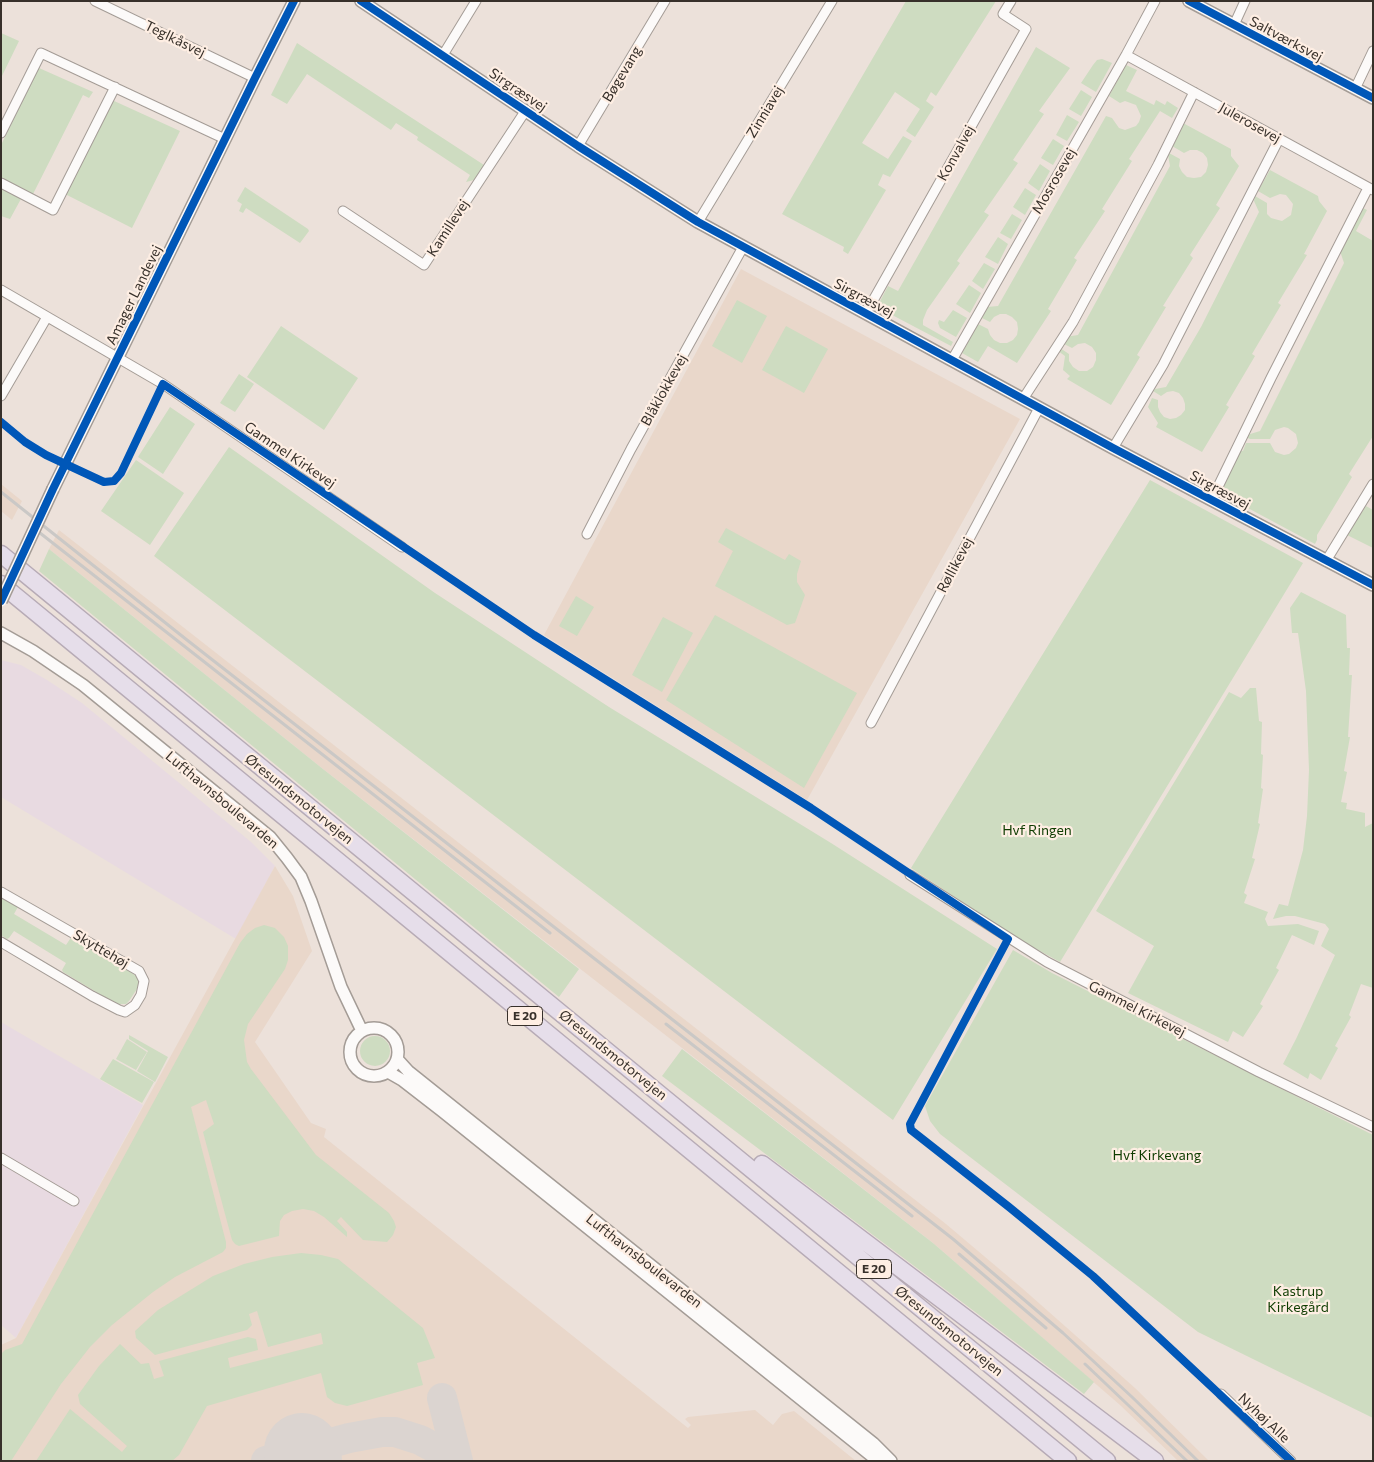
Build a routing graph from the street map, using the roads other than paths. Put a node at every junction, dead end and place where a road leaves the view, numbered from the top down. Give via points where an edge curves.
1 (95, 1) edge
2 (294, 1) edge
3 (361, 1) edge
4 (476, 1) edge
5 (665, 1) edge
6 (832, 1) edge
7 (1010, 1) edge
8 (1155, 1) edge
9 (1188, 1) edge
10 (1245, 1) edge
11 (1234, 26) junction
12 (1373, 51) edge
13 (443, 55) junction
14 (1126, 55) junction
15 (254, 78) junction
16 (115, 87) junction
17 (1356, 90) junction
18 (1194, 92) junction
19 (1373, 98) edge
20 (526, 110) junction
21 (1, 134) edge
22 (225, 139) junction
23 (1279, 139) junction
24 (578, 146) junction
25 (1, 183) edge
26 (1370, 189) edge
27 (343, 211) dead end
28 (698, 222) junction
29 (743, 247) junction
30 (1, 290) edge
31 (866, 313) junction
32 (47, 317) junction
33 (117, 358) junction
34 (952, 360) junction
35 (1, 396) edge
36 (1023, 399) junction
37 (1039, 408) junction
38 (1114, 448) junction
39 (1373, 484) edge
40 (1212, 499) junction
41 (587, 534) dead end
42 (402, 547) dead end
43 (1, 554) edge
44 (1326, 561) junction
45 (1, 584) edge
46 (1373, 585) edge
47 (1, 601) edge
48 (1, 633) edge
49 (870, 723) dead end
50 (910, 875) dead end
51 (1, 892) edge
52 (1, 942) edge
53 (362, 1031) junction
54 (398, 1060) junction
55 (388, 1072) junction
56 (640, 1077) junction
57 (1373, 1127) edge
58 (1, 1158) edge
59 (74, 1201) dead end
60 (1221, 1394) dead end
61 (878, 1461) edge
62 (891, 1461) edge
63 (1066, 1461) edge
64 (1107, 1461) edge
65 (1155, 1461) edge
66 (1291, 1461) edge

1 - 15 street, Teglkåsvej
2 - 15 street, Amager Landevej
3 - 13 street, Sirgræsvej
4 - 13 street
5 - 24 street, Bøgevang
6 - 28 street, Zinniavej
7 - 31 street, Konvalvej via 1003,14 1026,29
8 - 14 street, Mosrosevej
9 - 11 street, Saltværksvej
10 - 11 street
11 - 17 street, Saltværksvej
12 - 17 street
13 - 20 street, Sirgræsvej
14 - 18 street, Julerosevej
14 - 34 street, Mosrosevej
15 - 22 street, Amager Landevej
16 - 21 street via 41,53
16 - 22 street
16 - 25 street via 53,210
17 - 19 street, Saltværksvej
18 - 23 street, Julerosevej
18 - 36 street via 1072,322
20 - 24 street, Sirgræsvej
20 - 27 street, Kamillevej via 424,265
22 - 33 street, Amager Landevej
23 - 26 street, Julerosevej
23 - 38 street via 1163,365
24 - 28 street, Sirgræsvej
26 - 40 street, Sirgræsvej via 1270,378
28 - 29 street, Sirgræsvej
29 - 31 street, Sirgræsvej
29 - 41 street, Blåklokkevej
30 - 32 street, Gammel Kirkevej
31 - 34 street, Sirgræsvej
32 - 33 street, Gammel Kirkevej
32 - 35 street
33 - 42 street, Gammel Kirkevej via 163,384
33 - 47 street, Amager Landevej, bridge
34 - 36 street, Sirgræsvej
36 - 37 street, Sirgræsvej
37 - 38 street, Sirgræsvej
37 - 49 street, Røllikevej
38 - 40 street, Sirgræsvej
39 - 44 street
40 - 44 street, Sirgræsvej
43 - 56 highway, Øresundsmotorvejen / E 20
44 - 46 street, Sirgræsvej
45 - 63 highway, Øresundsmotorvejen / E 20
48 - 53 street, Lufthavnsboulevarden via 83,684 270,837 301,877 341,987
50 - 57 street, Gammel Kirkevej via 1047,962
51 - 52 street, Skyttehøj via 139,971 144,981 142,995 125,1012
53 - 54 street via 370,1028 385,1030 398,1048
53 - 55 street via 350,1050 354,1065 366,1075 381,1076
54 - 55 street
54 - 62 street, Lufthavnsboulevarden via 411,1074
55 - 61 street, Lufthavnsboulevarden via 442,1111
56 - 64 highway, Øresundsmotorvejen / E 20
56 - 65 highway via 698,1115
58 - 59 street
60 - 66 street, Nyhøj Alle

